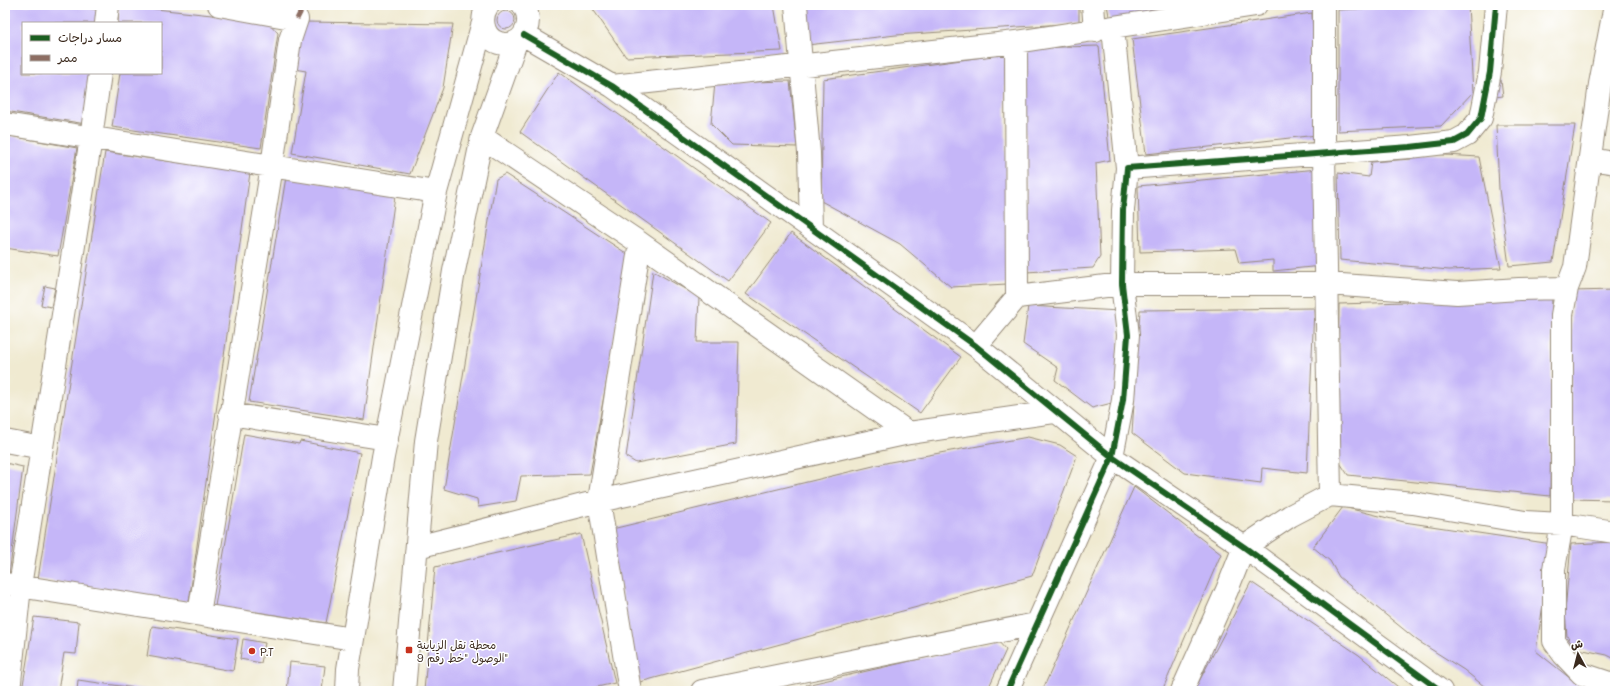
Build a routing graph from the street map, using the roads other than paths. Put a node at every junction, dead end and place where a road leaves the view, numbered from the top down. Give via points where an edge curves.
1 (108, 5) edge
2 (219, 5) edge
3 (524, 5) edge
4 (796, 5) edge
5 (1093, 5) edge
6 (1256, 5) edge
7 (1324, 5) edge
8 (1496, 5) edge
9 (1615, 5) edge
10 (1232, 6) edge
11 (486, 10) edge
12 (106, 22) edge
13 (1104, 29) junction
14 (520, 38) junction
15 (1016, 42) junction
16 (800, 66) junction
17 (100, 74) edge
18 (612, 86) junction
19 (5, 124) edge
20 (482, 137) junction
21 (91, 138) junction
22 (1324, 153) junction
23 (1590, 159) junction
24 (1615, 163) edge
25 (272, 166) junction
26 (1127, 168) junction
27 (436, 192) junction
28 (811, 228) junction
29 (640, 243) junction
30 (1122, 284) junction
31 (1327, 284) junction
32 (1567, 288) junction
33 (1017, 297) junction
34 (976, 346) junction
35 (1054, 412) junction
36 (230, 414) junction
37 (909, 433) junction
38 (387, 439) junction
39 (5, 441) edge
40 (42, 448) junction
41 (1112, 457) junction
42 (1330, 495) junction
43 (599, 501) junction
44 (1562, 524) junction
45 (1615, 532) edge
46 (416, 547) junction
47 (1244, 547) junction
48 (12, 584) edge
49 (199, 614) junction
50 (1036, 624) junction
51 (353, 639) junction
52 (1615, 685) edge
53 (9, 691) edge
54 (347, 691) edge
55 (404, 691) edge
56 (630, 691) edge
57 (702, 691) edge
58 (1007, 691) edge
59 (1182, 691) edge
60 (1441, 691) edge

1 - 12 street
2 - 25 street via 297,19 290,40
3 - 14 street via 529,16 528,26
4 - 16 street
5 - 13 street
6 - 10 street
7 - 22 street
8 - 22 street via 1490,72 1481,118 1466,135 1454,142
9 - 23 street via 1600,84
10 - 13 street
11 - 14 street via 487,35 505,44
11 - 27 street
13 - 15 street
13 - 26 street
14 - 18 street
14 - 20 street
15 - 16 street
15 - 33 street
16 - 18 street
16 - 28 street via 809,153
17 - 21 street
18 - 28 street
19 - 21 street
20 - 29 street
20 - 46 street via 454,271 426,441
21 - 25 street
21 - 40 street
22 - 26 street
22 - 31 street
23 - 24 street
23 - 32 street via 1575,266
25 - 27 street
25 - 36 street
26 - 30 street via 1123,210
27 - 38 street
28 - 34 street
29 - 37 street
29 - 43 street
30 - 31 street
30 - 33 street
30 - 41 street via 1128,335 1123,400
31 - 32 street via 1457,293
31 - 42 street
32 - 44 street via 1562,315
33 - 34 street
34 - 35 street
35 - 37 street
35 - 41 street
36 - 38 street
36 - 49 street
37 - 43 street
38 - 51 street
39 - 40 street
40 - 48 street
41 - 47 street
41 - 50 street
42 - 44 street via 1413,503 1525,522
42 - 47 street via 1290,516
43 - 46 street
43 - 56 street
44 - 45 street
44 - 52 street via 1554,569 1554,641 1582,674
46 - 55 street
47 - 59 street
47 - 60 street
48 - 49 street
48 - 53 street
49 - 51 street
50 - 57 street
50 - 58 street
51 - 54 street

